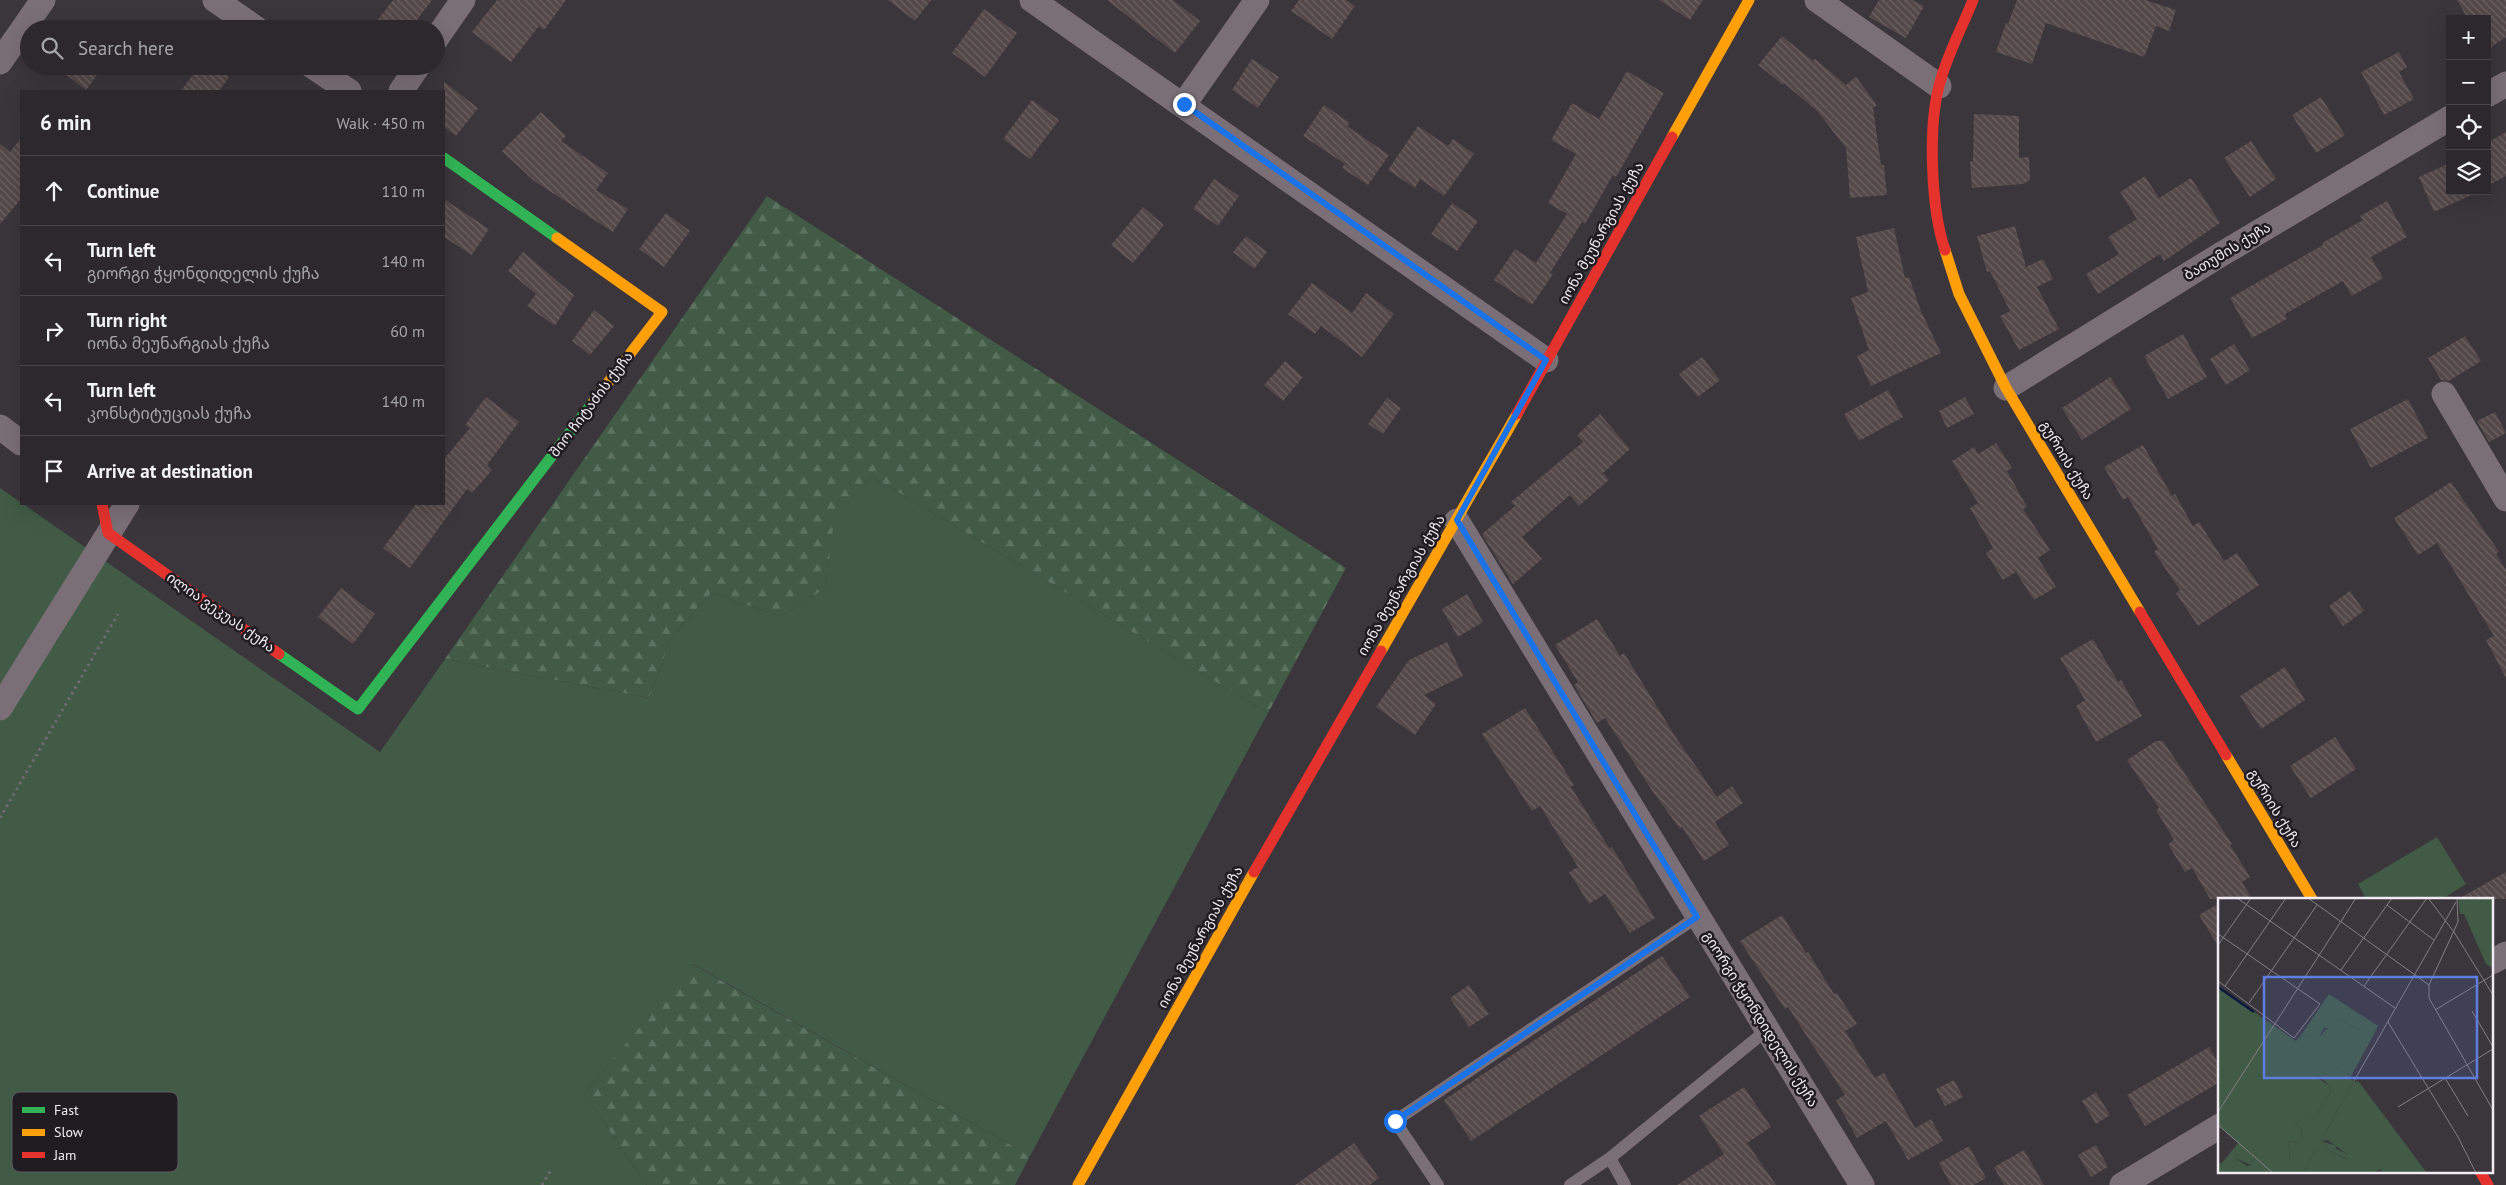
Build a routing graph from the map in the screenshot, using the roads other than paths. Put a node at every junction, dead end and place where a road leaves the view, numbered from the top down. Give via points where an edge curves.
1 (43, 0) edge
2 (215, 0) edge
3 (462, 0) edge
4 (1032, 0) edge
5 (1257, 0) edge
6 (1749, 0) edge
7 (1817, 0) edge
8 (1972, 0) edge
9 (29, 20) edge
10 (244, 20) edge
11 (445, 26) edge
12 (20, 33) edge
13 (0, 62) edge
14 (325, 75) edge
15 (412, 75) edge
16 (2506, 84) edge
17 (1938, 86) junction
18 (348, 90) edge
19 (402, 90) edge
20 (2491, 93) edge
21 (1184, 104) junction
22 (2446, 120) edge
23 (445, 159) edge
24 (1546, 360) junction
25 (2006, 388) junction
26 (2444, 394) dead end
27 (0, 427) edge
28 (20, 442) edge
29 (2506, 499) edge
30 (102, 505) edge
31 (126, 505) edge
32 (1457, 520) junction
33 (108, 533) junction
34 (0, 708) edge
35 (358, 709) joint
36 (2311, 898) edge
37 (1697, 917) junction
38 (2506, 954) edge
39 (2494, 961) edge
40 (1768, 1029) junction
41 (2218, 1127) edge
42 (1610, 1158) junction
43 (2481, 1172) edge
44 (2129, 1183) edge
45 (1078, 1185) edge
46 (1438, 1185) edge
47 (1570, 1185) edge
48 (1625, 1185) edge
49 (1862, 1185) edge
50 (2488, 1185) edge

1 - 9 street
2 - 10 street
3 - 11 street
4 - 21 street
5 - 21 street
6 - 24 main road, იონა მეუნარგიას ქუჩა
7 - 17 street
8 - 17 main road, გურიის ქუჩა
12 - 13 street
14 - 18 street
15 - 19 street
16 - 20 street
17 - 25 main road, გურიის ქუჩა via 1933,186 1941,238 1959,294
21 - 24 street
22 - 25 street, ბათუმის ქუჩა
23 - 35 main road, შიო ჩიტაძის ქუჩა via 662,312
24 - 32 main road, იონა მეუნარგიას ქუჩა
25 - 36 main road, გურიის ქუჩა
26 - 29 street
27 - 28 street
30 - 33 main road
31 - 33 street
32 - 37 street, გიორგი ჭყონდიდელის ქუჩა
32 - 45 main road, იონა მეუნარგიას ქუჩა via 1305,780
33 - 34 street
33 - 35 main road, ილია ვეკუას ქუჩა
37 - 40 street, გიორგი ჭყონდიდელის ქუჩა
37 - 46 lane via 1395,1121
38 - 39 street
40 - 42 lane
40 - 49 street, გიორგი ჭყონდიდელის ქუჩა
41 - 44 street
42 - 47 lane
42 - 48 lane
43 - 50 main road

